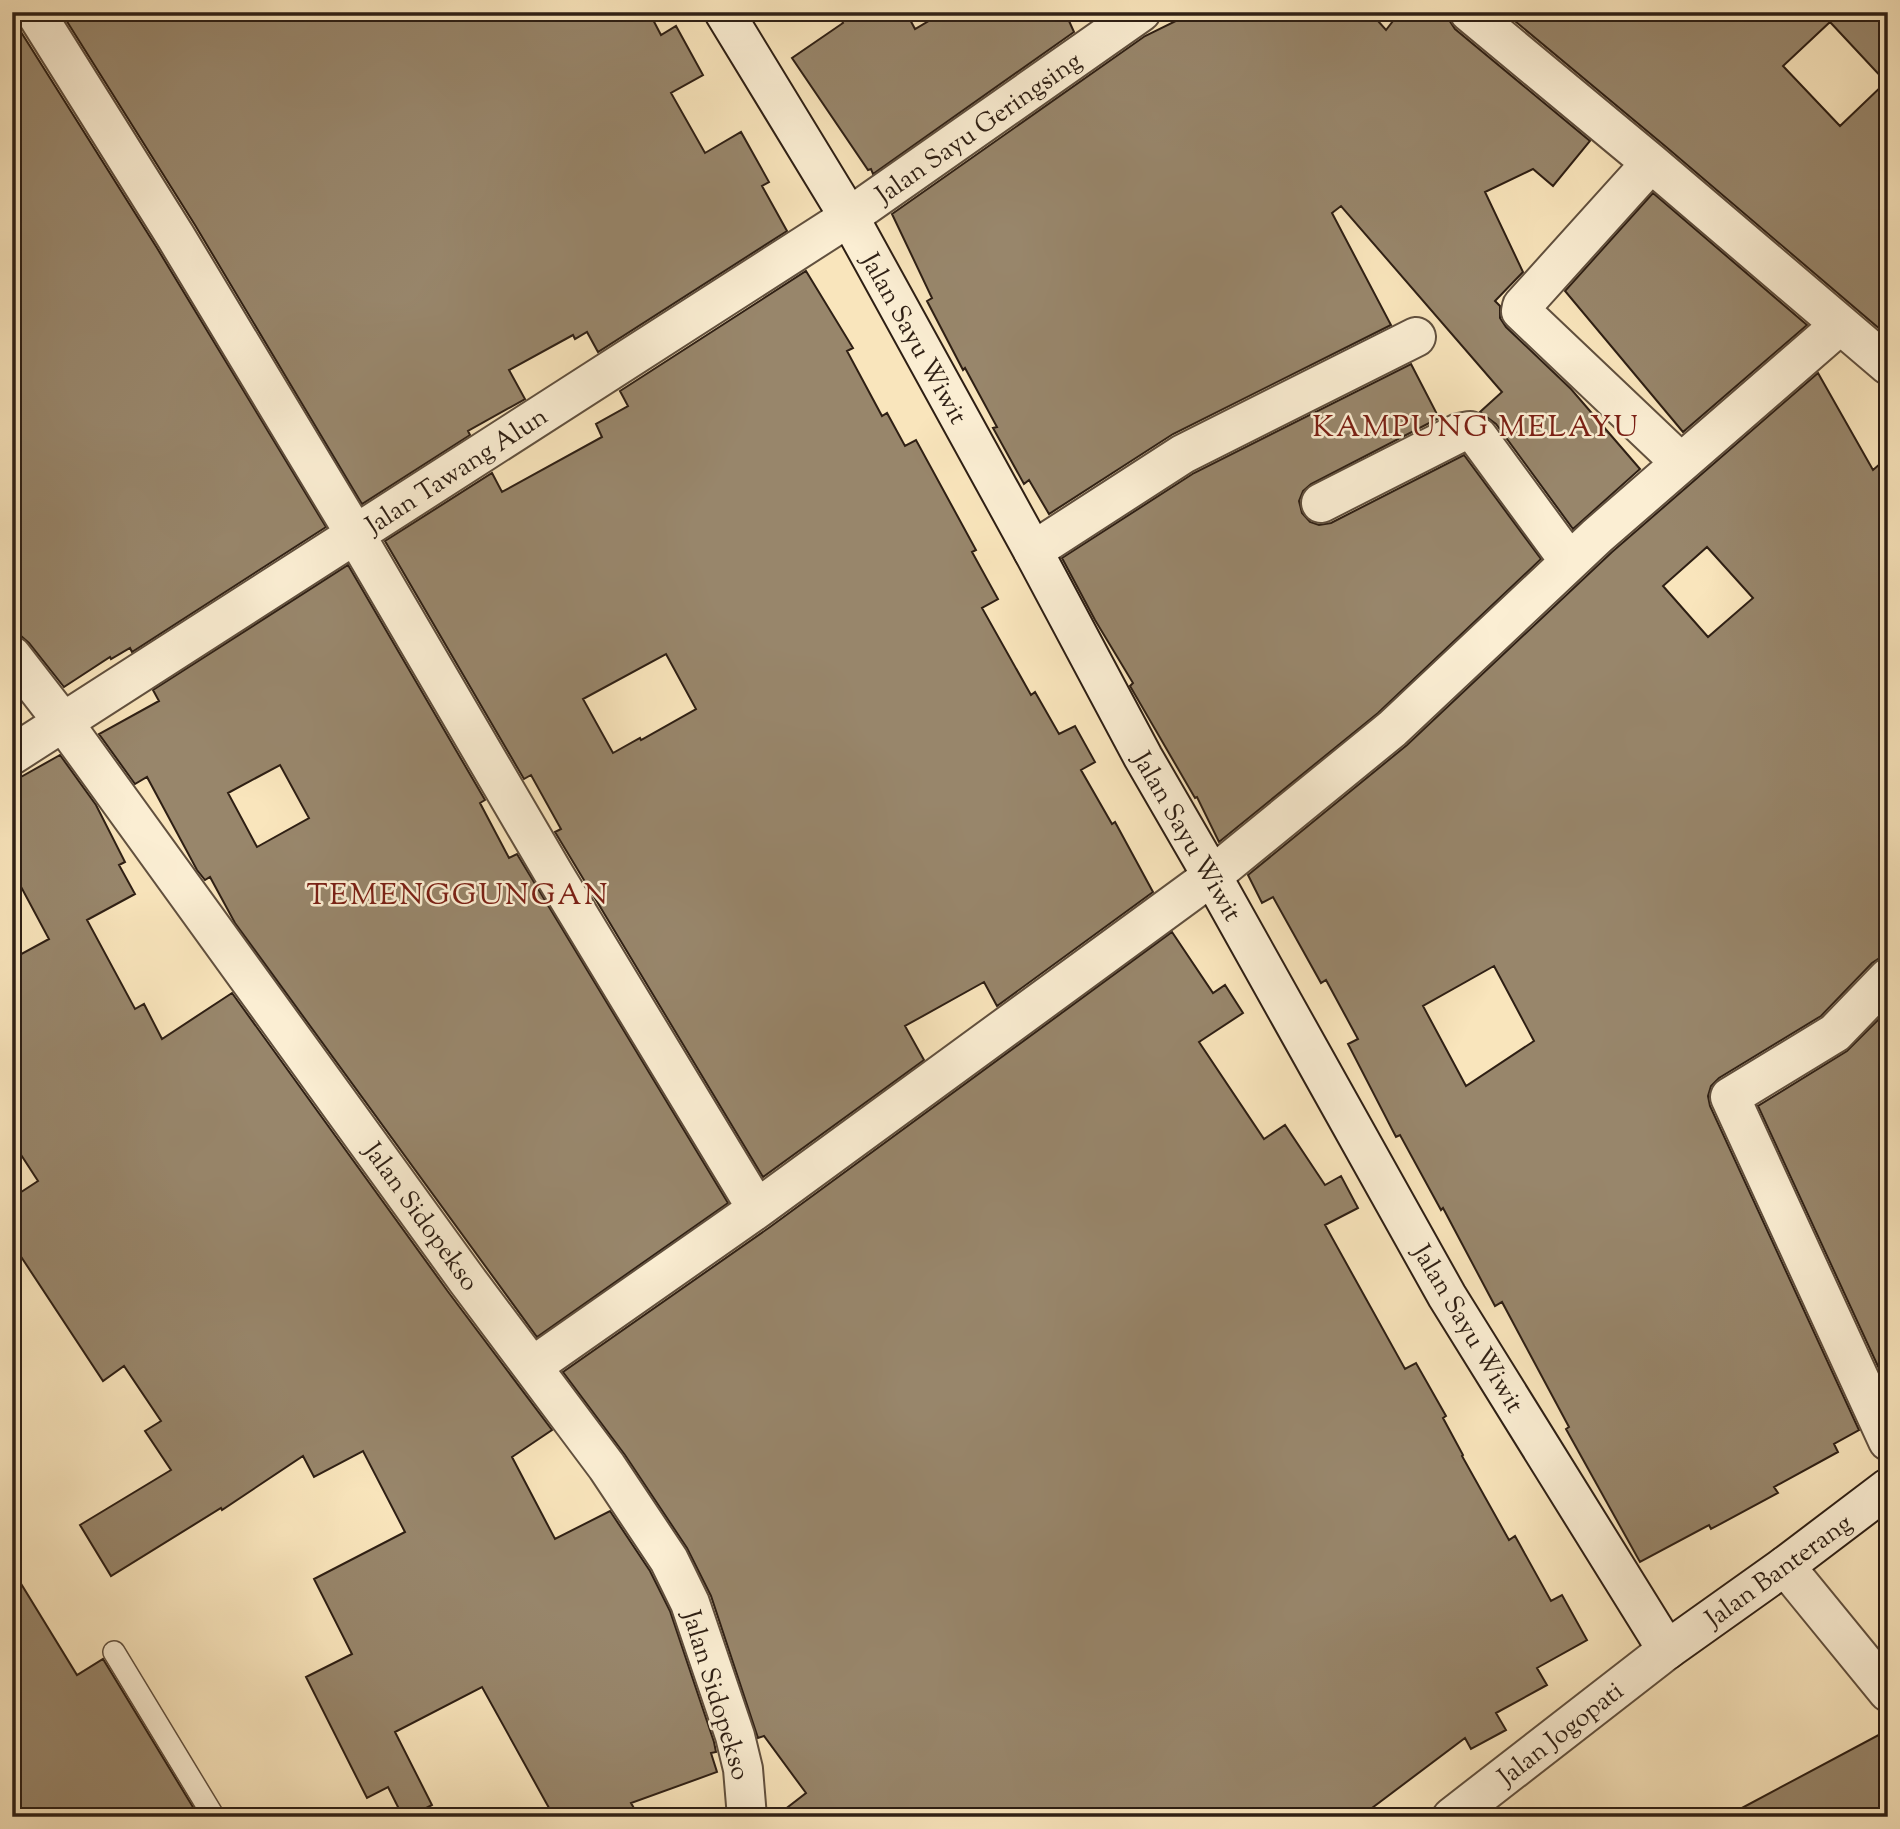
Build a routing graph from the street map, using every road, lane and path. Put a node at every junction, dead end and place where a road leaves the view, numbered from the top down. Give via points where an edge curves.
1 (35, 12) edge
2 (724, 12) edge
3 (1141, 12) edge
4 (1469, 12) edge
5 (1651, 163) junction
6 (849, 217) junction
7 (1840, 325) junction
8 (1416, 337) dead end
9 (1888, 365) edge
10 (1681, 463) junction
11 (1321, 503) dead end
12 (355, 534) junction
13 (1032, 551) junction
14 (1569, 561) junction
15 (12, 656) edge
16 (63, 722) junction
17 (12, 755) edge
18 (1212, 876) junction
19 (1888, 978) edge
20 (757, 1209) junction
21 (533, 1366) junction
22 (1888, 1441) edge
23 (1888, 1489) edge
24 (1785, 1566) junction
25 (1667, 1650) junction
26 (114, 1653) dead end
27 (1888, 1692) edge
28 (214, 1817) edge
29 (747, 1817) edge
30 (1452, 1817) edge

1 - 12 street
2 - 6 street, Jalan Sayu Wiwit
3 - 6 street, Jalan Sayu Geringsing
4 - 5 street
5 - 7 street
5 - 10 street via 1521,311
6 - 12 street, Jalan Tawang Alun
6 - 13 street, Jalan Sayu Wiwit
7 - 9 street
7 - 10 street
8 - 13 street via 1183,454
10 - 14 street
11 - 14 street via 1470,431
12 - 16 street, Jalan Tawang Alun
12 - 20 street
13 - 18 street, Jalan Sayu Wiwit
14 - 18 street via 1402,720
15 - 16 street, Jalan Sidopekso
16 - 17 street, Jalan Tawang Alun
16 - 21 street, Jalan Sidopekso
18 - 20 street
18 - 25 street, Jalan Sayu Wiwit via 1447,1296
19 - 22 street via 1836,1033 1730,1097
20 - 21 street
21 - 29 street, Jalan Sidopekso via 669,1560 690,1603 735,1736
23 - 24 street, Jalan Banterang
24 - 25 street, Jalan Banterang
24 - 27 street
25 - 30 street, Jalan Jogopati
26 - 28 lane

